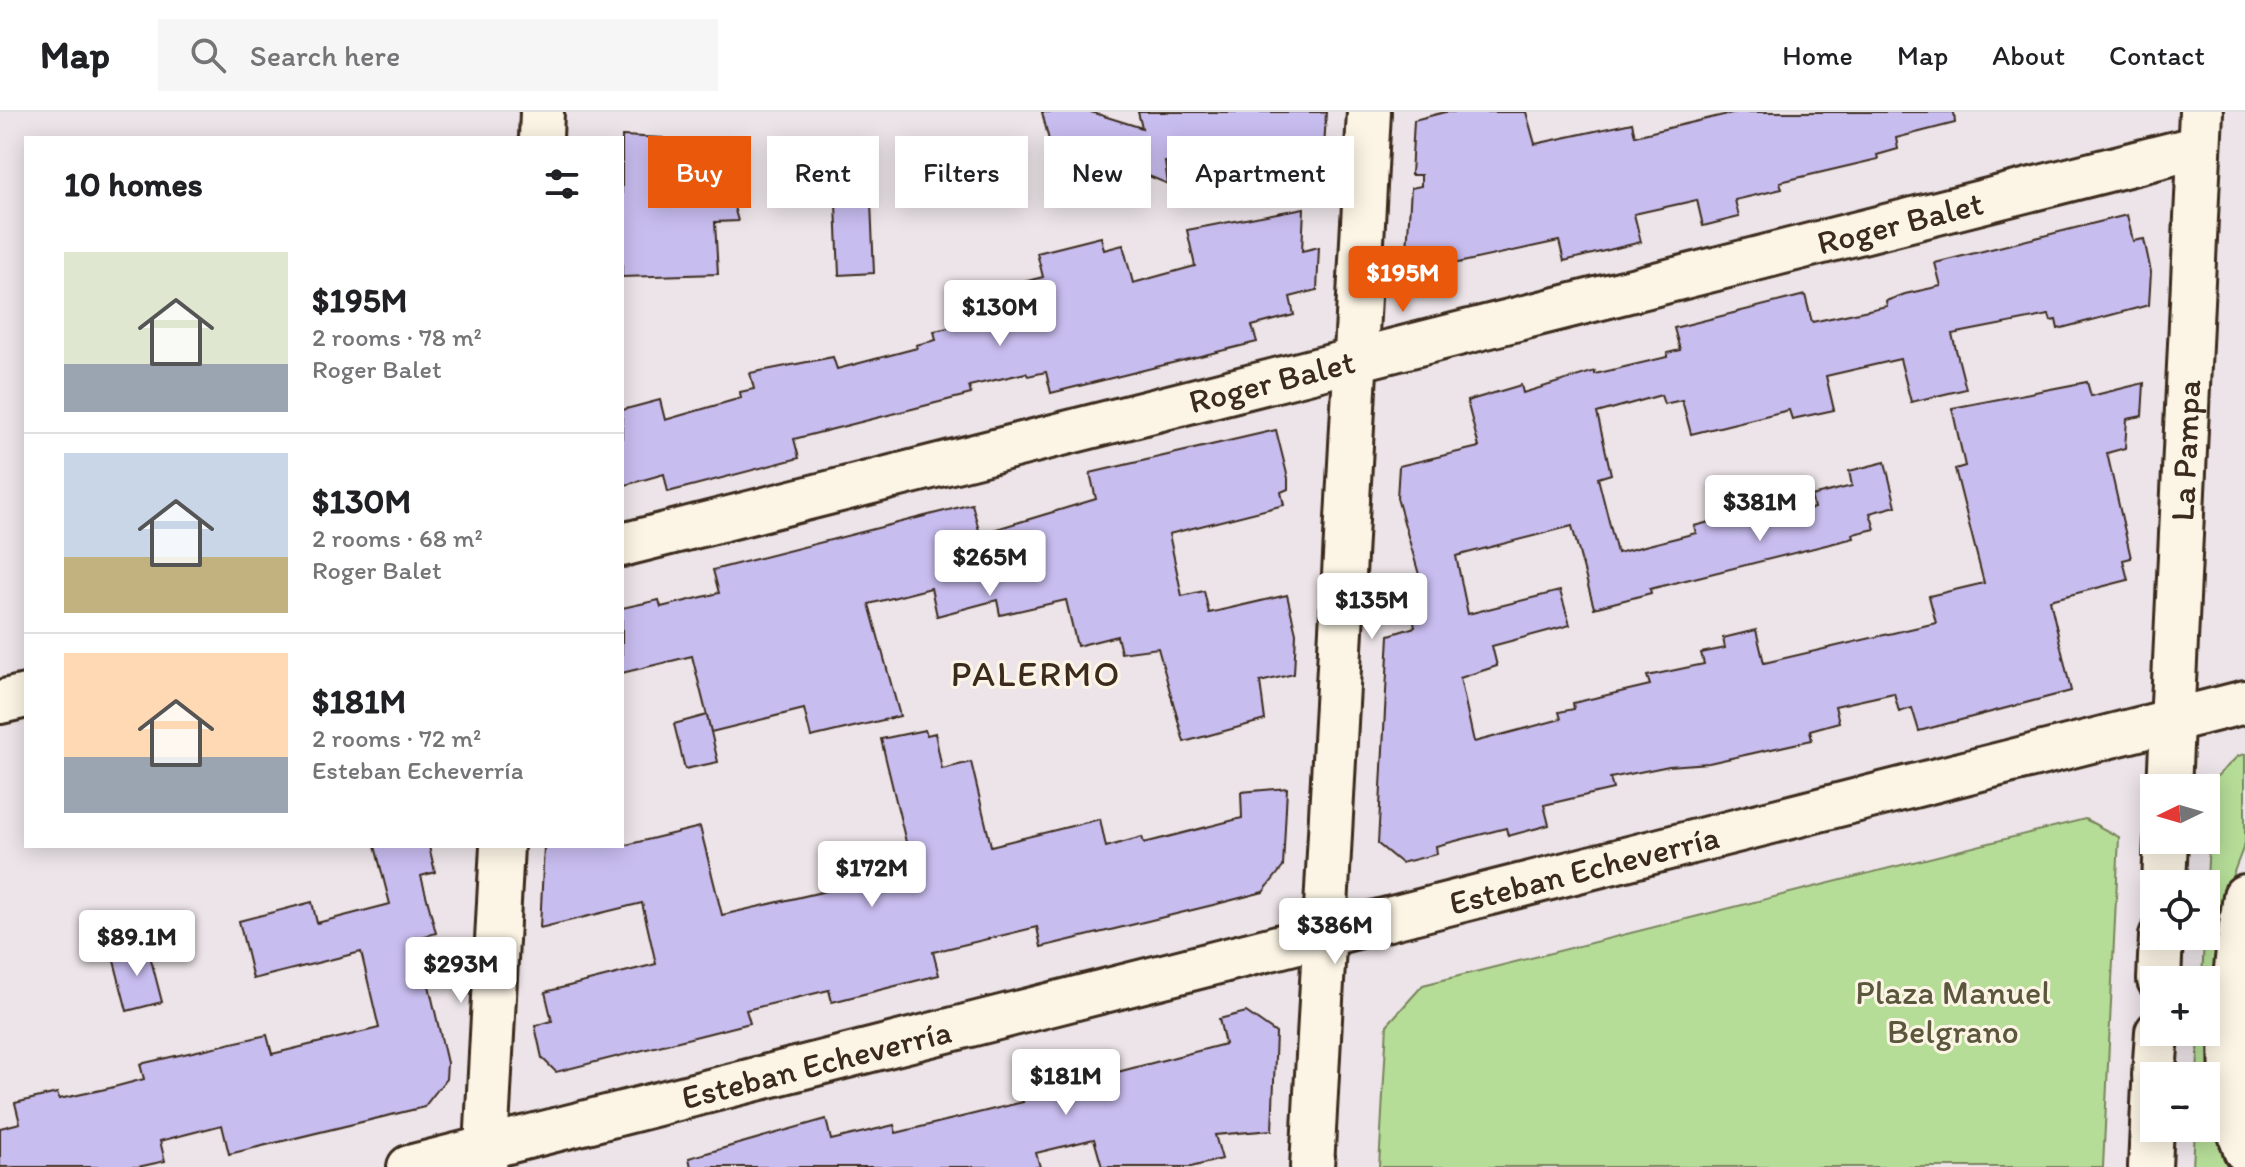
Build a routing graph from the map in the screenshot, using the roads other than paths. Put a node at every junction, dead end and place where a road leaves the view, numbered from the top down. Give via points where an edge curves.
1 (542, 112) edge
2 (1369, 112) edge
3 (2200, 129) edge
4 (541, 136) edge
5 (1355, 360) junction
6 (624, 544) edge
7 (24, 696) edge
8 (0, 702) edge
9 (2245, 702) edge
10 (2172, 720) junction
11 (2170, 774) edge
12 (502, 848) edge
13 (2245, 896) edge
14 (1323, 935) junction
15 (2151, 1142) edge
16 (2245, 1150) edge
17 (486, 1157) edge
18 (409, 1167) edge
19 (1312, 1167) edge
20 (2150, 1167) edge

1 - 4 street
2 - 5 street
3 - 5 street, Roger Balet
3 - 10 street, La Pampa
5 - 6 street, Roger Balet
5 - 14 street
7 - 8 street
9 - 10 street, Esteban Echeverría
10 - 11 street, La Pampa
10 - 14 street, Esteban Echeverría
12 - 17 street
13 - 16 street via 2233,1091
14 - 17 street, Esteban Echeverría
14 - 19 street
15 - 20 street
17 - 18 street, Esteban Echeverría

